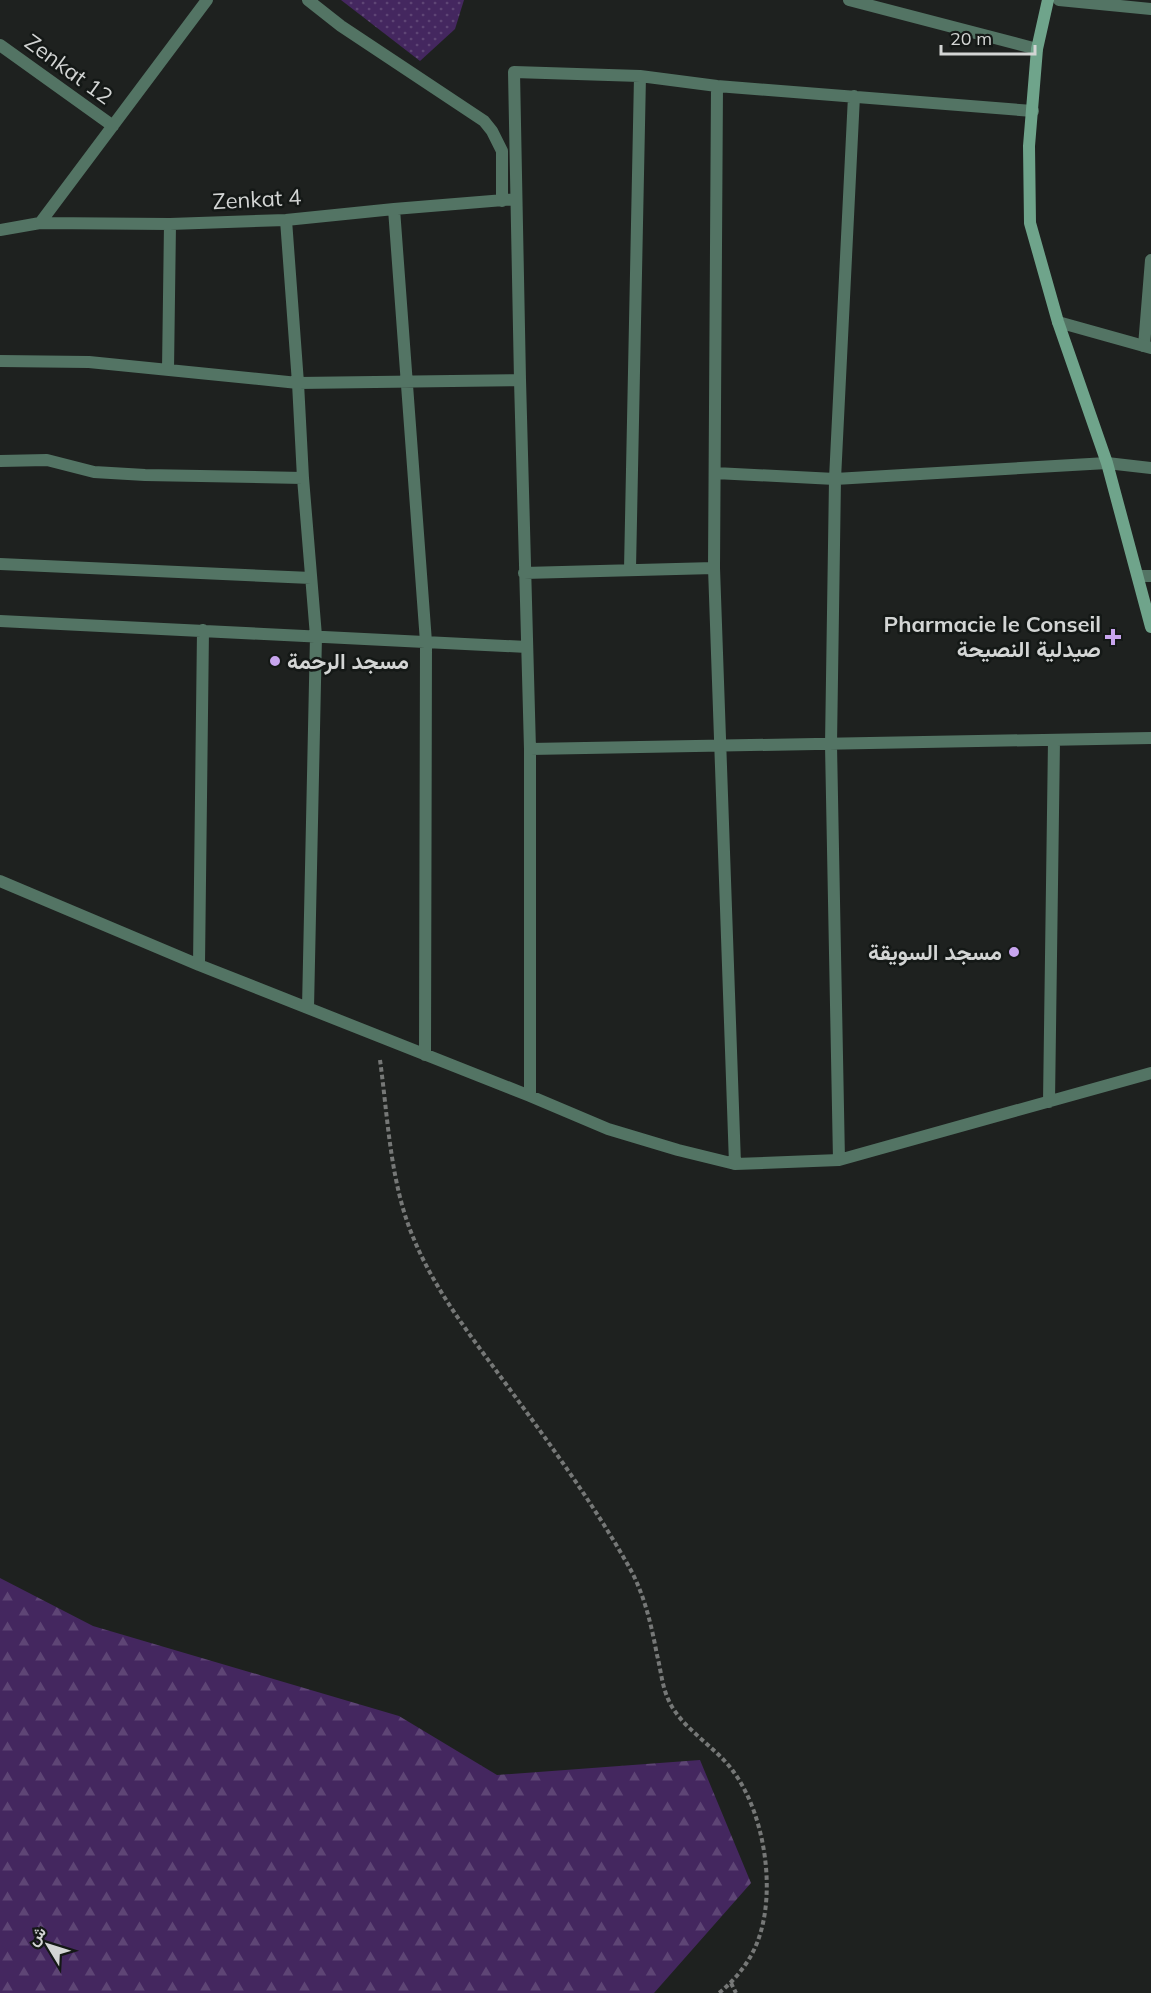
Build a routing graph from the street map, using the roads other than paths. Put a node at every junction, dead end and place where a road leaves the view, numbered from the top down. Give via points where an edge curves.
1 (207, 0) edge
2 (308, 0) edge
3 (849, 0) edge
4 (1048, 0) edge
5 (1059, 0) edge
6 (881, 3) edge
7 (1151, 9) edge
8 (0, 45) edge
9 (1037, 49) junction
10 (640, 76) junction
11 (717, 86) junction
12 (854, 96) junction
13 (1033, 111) junction
14 (113, 126) junction
15 (516, 200) junction
16 (502, 201) junction
17 (394, 209) junction
18 (286, 220) junction
19 (40, 223) junction
20 (170, 224) junction
21 (0, 230) edge
22 (1151, 260) edge
23 (1058, 322) junction
24 (1148, 347) edge
25 (0, 361) edge
26 (168, 370) junction
27 (520, 380) junction
28 (408, 381) junction
29 (298, 383) junction
30 (0, 461) edge
31 (1107, 463) junction
32 (1151, 468) edge
33 (715, 473) junction
34 (303, 478) junction
35 (835, 479) junction
36 (0, 564) edge
37 (714, 568) junction
38 (630, 569) junction
39 (524, 573) junction
40 (1138, 576) junction
41 (1151, 576) edge
42 (311, 578) junction
43 (0, 621) edge
44 (1151, 627) edge
45 (203, 630) junction
46 (316, 636) junction
47 (426, 642) junction
48 (527, 647) junction
49 (1151, 738) edge
50 (1054, 740) junction
51 (831, 745) junction
52 (721, 746) junction
53 (530, 749) junction
54 (0, 881) edge
55 (199, 965) junction
56 (308, 1008) junction
57 (425, 1054) junction
58 (1151, 1073) edge
59 (530, 1096) junction
60 (1049, 1102) junction
61 (839, 1160) junction
62 (735, 1164) junction

1 - 14 street
2 - 16 street via 484,121 502,151
3 - 6 street
4 - 9 street
5 - 7 street
6 - 9 street
8 - 14 street, Zenkat 12
9 - 13 street
10 - 11 street
10 - 15 street via 514,72
10 - 38 street
11 - 12 street
11 - 33 street
12 - 13 street
12 - 35 street
13 - 23 street via 1029,146 1030,223
14 - 19 street
15 - 16 street, Zenkat 4
15 - 27 street
16 - 17 street, Zenkat 4
17 - 18 street, Zenkat 4
17 - 28 street
18 - 20 street, Zenkat 4
18 - 29 street
19 - 20 street, Zenkat 4
19 - 21 street, Zenkat 4
20 - 26 street
22 - 24 street
23 - 24 street
23 - 31 street
25 - 26 street via 89,362
26 - 29 street
27 - 28 street
27 - 39 street
28 - 29 street
28 - 47 street
29 - 34 street
30 - 34 street via 47,460 94,472 145,475
31 - 32 street
31 - 35 street
31 - 40 street
33 - 35 street
33 - 37 street
34 - 42 street
35 - 51 street
36 - 42 street
37 - 38 street
37 - 52 street
38 - 39 street
39 - 48 street
40 - 41 street
40 - 44 street
42 - 46 street
43 - 45 street
45 - 46 street
45 - 55 street
46 - 47 street
46 - 56 street
47 - 48 street
47 - 57 street
48 - 53 street
49 - 50 street
50 - 51 street
50 - 60 street
51 - 52 street
51 - 61 street
52 - 53 street
52 - 62 street
53 - 59 street
54 - 55 street
55 - 56 street
56 - 57 street
57 - 59 street
58 - 60 street
59 - 62 street via 608,1129
60 - 61 street
61 - 62 street

